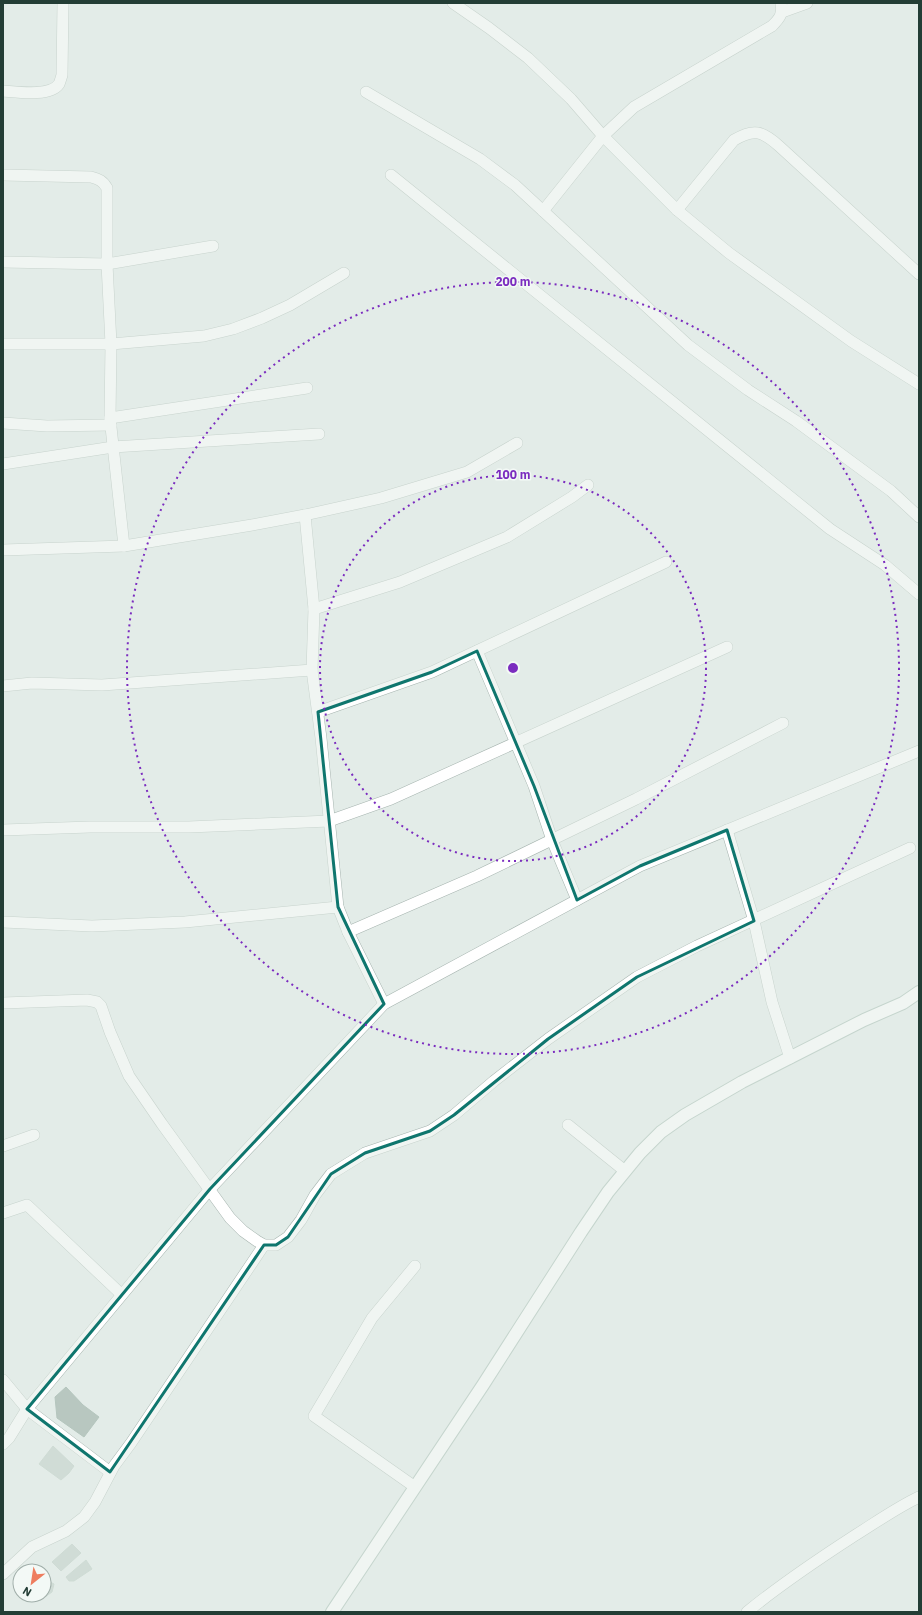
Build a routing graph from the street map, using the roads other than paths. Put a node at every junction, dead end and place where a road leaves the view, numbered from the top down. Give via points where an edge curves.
1 (63, 3) edge
2 (453, 3) edge
3 (807, 3) edge
4 (782, 7) edge
5 (3, 91) edge
6 (366, 92) dead end
7 (603, 136) junction
8 (3, 175) edge
9 (391, 176) dead end
10 (677, 210) junction
11 (543, 211) junction
12 (213, 246) dead end
13 (3, 262) edge
14 (107, 264) junction
15 (344, 273) dead end
16 (919, 274) edge
17 (3, 344) edge
18 (111, 344) junction
19 (919, 384) edge
20 (307, 388) dead end
21 (110, 421) junction
22 (3, 423) edge
23 (319, 434) dead end
24 (517, 443) dead end
25 (113, 447) junction
26 (3, 464) edge
27 (588, 485) dead end
28 (305, 515) junction
29 (919, 517) edge
30 (124, 546) junction
31 (3, 550) edge
32 (666, 562) dead end
33 (919, 594) edge
34 (314, 608) junction
35 (727, 647) dead end
36 (477, 651) junction
37 (312, 670) junction
38 (3, 686) edge
39 (318, 712) junction
40 (783, 723) dead end
41 (516, 742) junction
42 (919, 751) edge
43 (329, 821) junction
44 (3, 830) edge
45 (727, 830) junction
46 (552, 840) junction
47 (910, 848) dead end
48 (577, 900) junction
49 (338, 907) junction
50 (754, 921) junction
51 (3, 922) edge
52 (348, 932) junction
53 (919, 992) edge
54 (3, 1003) edge
55 (384, 1004) junction
56 (790, 1058) junction
57 (568, 1125) dead end
58 (34, 1135) dead end
59 (3, 1146) edge
60 (625, 1171) junction
61 (210, 1189) junction
62 (3, 1213) edge
63 (264, 1245) junction
64 (415, 1266) dead end
65 (121, 1294) junction
66 (3, 1380) edge
67 (27, 1409) junction
68 (3, 1444) edge
69 (110, 1472) junction
70 (415, 1487) junction
71 (919, 1497) edge
72 (3, 1574) edge
73 (332, 1612) edge
74 (747, 1612) edge

1 - 5 street via 62,75 58,85 51,90 39,92
2 - 7 street via 528,58 571,99
3 - 4 street
4 - 7 street via 779,19 772,26 634,107
6 - 11 street via 480,159 515,185
7 - 10 street
7 - 11 street
8 - 14 street via 91,177 104,183 107,188
9 - 33 street via 830,529 885,565
10 - 16 street via 734,140 745,134 757,132 770,138
10 - 19 street via 729,253 844,337
11 - 29 street via 688,345 892,490
12 - 14 street
13 - 14 street
14 - 18 street
15 - 18 street via 290,305 233,329 204,336
17 - 18 street
18 - 21 street
20 - 21 street
21 - 22 street via 47,426
21 - 25 street
23 - 25 street
24 - 28 street via 467,472 381,498
25 - 26 street
25 - 30 street
27 - 34 street via 507,537 400,582
28 - 30 street
28 - 34 street
30 - 31 street
32 - 36 street
34 - 37 street
35 - 41 street
36 - 39 street via 432,672
36 - 41 street
37 - 38 street via 102,685 32,683
37 - 39 street
39 - 43 street
40 - 46 street
41 - 43 street via 391,799
41 - 46 street
42 - 45 street
43 - 44 street via 189,827
43 - 49 street
45 - 48 street via 640,866
45 - 50 street
46 - 48 street
46 - 52 street
47 - 50 street
48 - 55 street
49 - 51 street via 185,922 92,926
49 - 52 street
50 - 56 street via 772,1002
50 - 63 street via 697,946 637,977 548,1039 494,1080 454,1115 430,1130 365,1154 331,1174 288,1236 276,1245
52 - 55 street
53 - 56 street via 903,1003
54 - 61 street via 87,1000 97,1002 101,1006 129,1076
55 - 61 street
56 - 60 street via 742,1082 661,1132
57 - 60 street
58 - 59 street
60 - 70 street via 581,1232
61 - 63 street via 230,1218
61 - 65 street
62 - 65 street via 26,1205
63 - 69 street
64 - 70 street via 372,1318 314,1416
65 - 67 street
66 - 67 street
67 - 68 street
67 - 69 street
69 - 72 street via 95,1502 84,1517 66,1531 32,1547
70 - 73 street
71 - 74 street via 824,1555 772,1591

